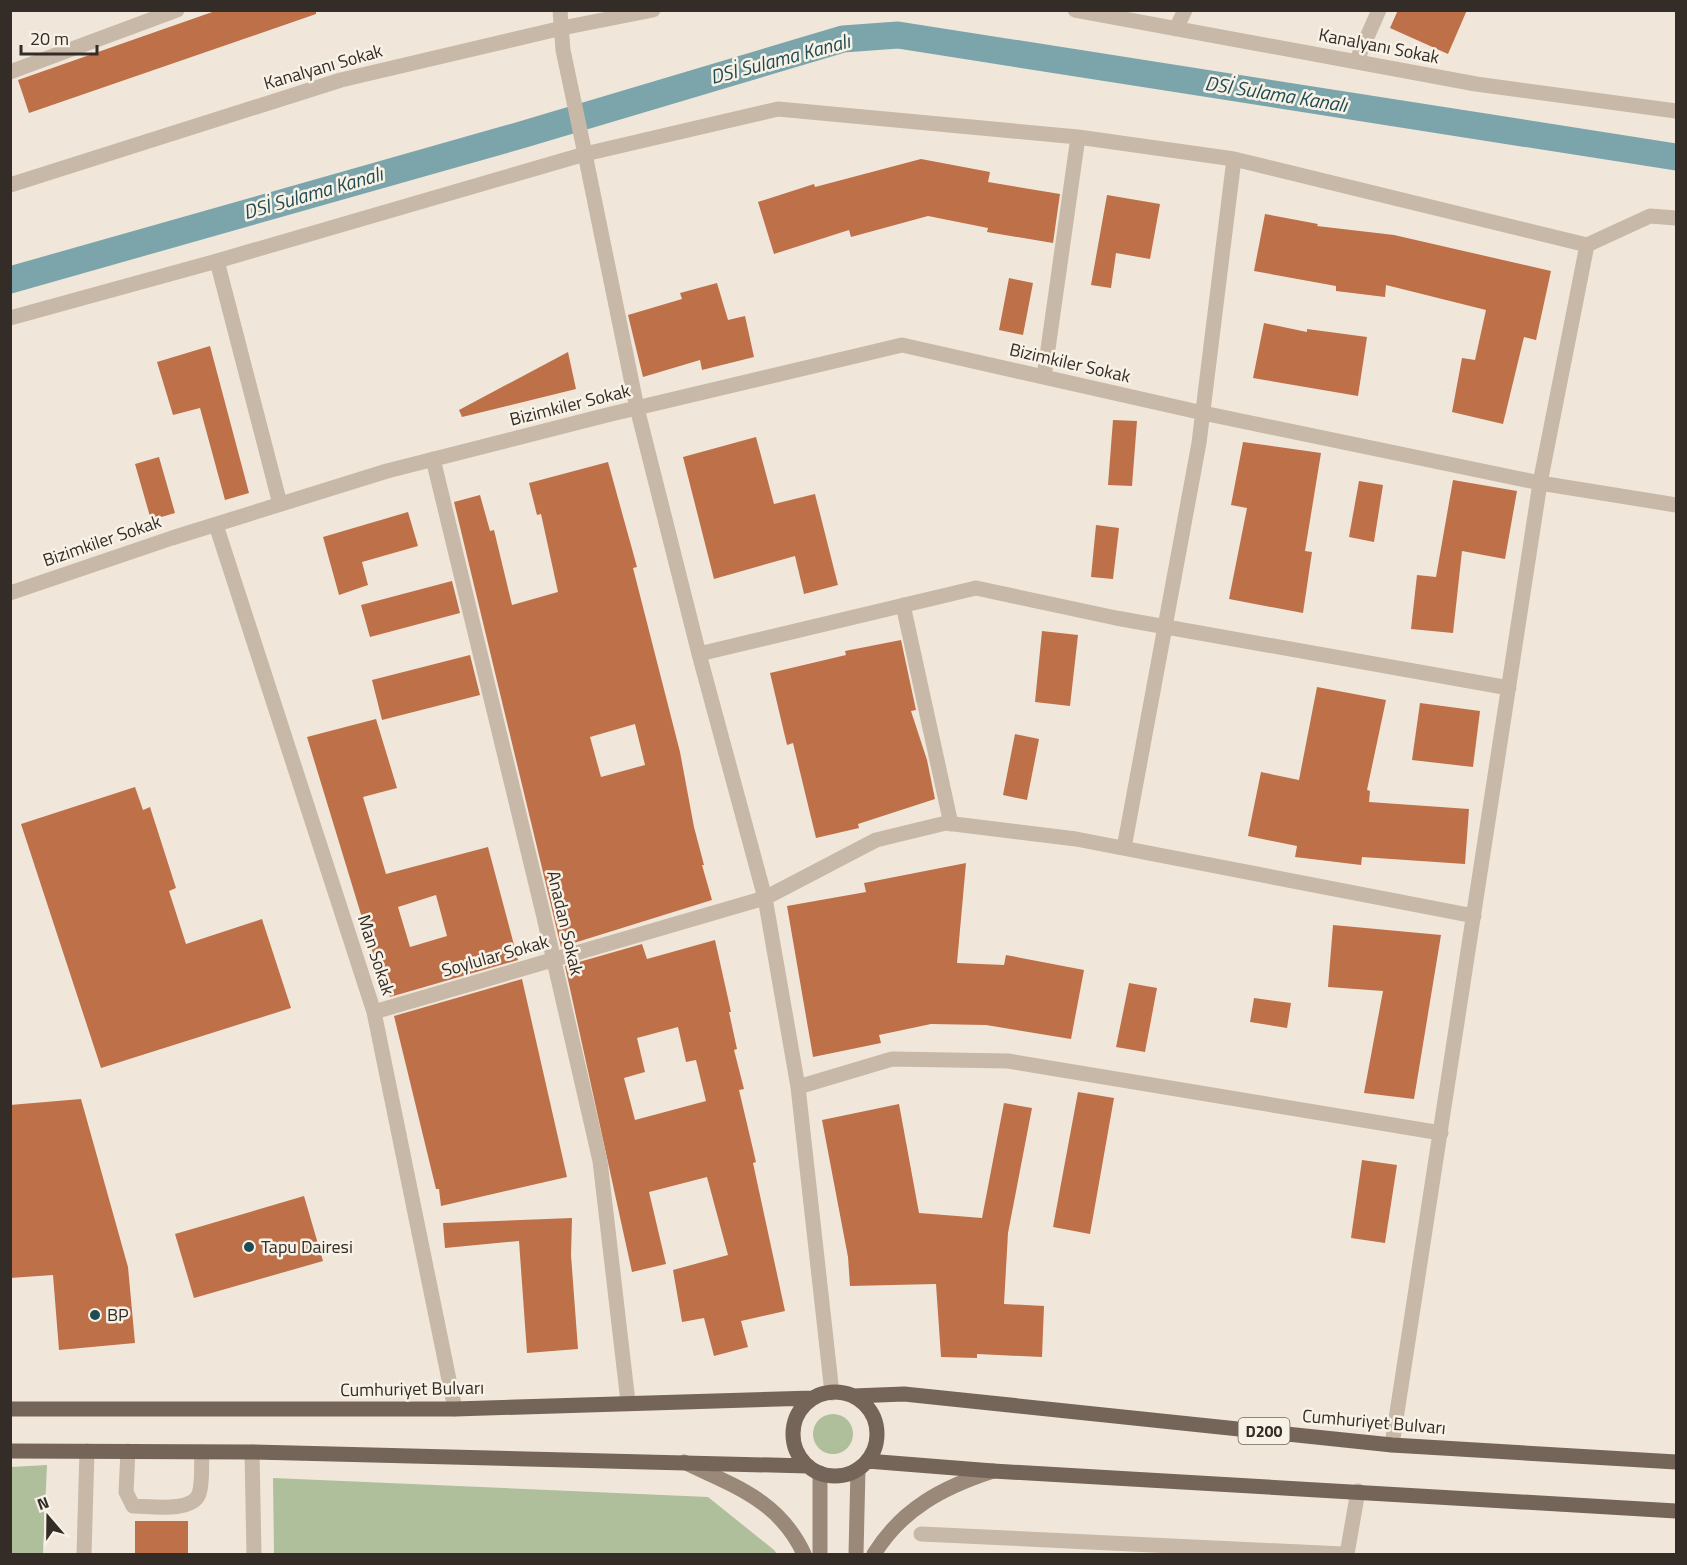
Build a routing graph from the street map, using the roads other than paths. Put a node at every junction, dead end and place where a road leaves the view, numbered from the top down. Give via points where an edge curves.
1 (177, 10) edge
2 (560, 10) edge
3 (653, 10) edge
4 (1076, 10) edge
5 (1185, 10) edge
6 (1379, 10) edge
7 (562, 28) junction
8 (1176, 29) junction
9 (1356, 62) junction
10 (10, 72) edge
11 (1677, 111) edge
12 (1078, 137) junction
13 (585, 154) junction
14 (1234, 159) junction
15 (10, 185) edge
16 (1677, 218) edge
17 (1587, 245) junction
18 (217, 261) junction
19 (10, 318) edge
20 (1044, 377) junction
21 (637, 408) junction
22 (1203, 413) junction
23 (434, 459) junction
24 (1540, 483) junction
25 (280, 504) junction
26 (1677, 505) edge
27 (216, 525) junction
28 (10, 593) edge
29 (903, 605) junction
30 (1166, 627) junction
31 (699, 654) junction
32 (1509, 688) junction
33 (951, 824) junction
34 (1124, 849) junction
35 (765, 898) junction
36 (1474, 916) junction
37 (554, 959) junction
38 (374, 1012) junction
39 (798, 1087) junction
40 (1441, 1133) junction
41 (832, 1393) junction
42 (853, 1396) junction
43 (813, 1398) junction
44 (628, 1402) junction
45 (10, 1409) edge
46 (455, 1409) junction
47 (1392, 1445) junction
48 (10, 1451) edge
49 (87, 1451) junction
50 (128, 1451) junction
51 (202, 1452) junction
52 (252, 1452) junction
53 (684, 1462) junction
54 (1677, 1462) edge
55 (862, 1465) junction
56 (814, 1469) junction
57 (993, 1471) junction
58 (1358, 1491) junction
59 (1677, 1511) edge
60 (921, 1534) dead end
61 (84, 1554) edge
62 (254, 1554) edge
63 (804, 1554) edge
64 (820, 1554) edge
65 (856, 1554) edge
66 (874, 1554) edge
67 (1345, 1554) edge

1 - 10 street
2 - 7 street
3 - 7 street, Kanalyanı Sokak
4 - 8 street, Kanalyanı Sokak
5 - 8 street
6 - 9 street
7 - 13 street
7 - 15 street, Kanalyanı Sokak via 340,80
8 - 9 street, Kanalyanı Sokak
9 - 11 street, Kanalyanı Sokak via 1476,84
12 - 13 street via 778,109
12 - 14 street
12 - 20 street
13 - 18 street
13 - 21 street
14 - 17 street
14 - 22 street
16 - 17 street via 1650,216
17 - 24 street
18 - 19 street
18 - 25 street
20 - 21 street, Bizimkiler Sokak via 902,345
20 - 22 street, Bizimkiler Sokak
21 - 23 street, Bizimkiler Sokak
21 - 31 street
22 - 24 street, Bizimkiler Sokak
22 - 30 street
23 - 25 street, Bizimkiler Sokak
23 - 37 street, Anadan Sokak
24 - 26 street, Bizimkiler Sokak
24 - 32 street
25 - 27 street, Bizimkiler Sokak
27 - 28 street, Bizimkiler Sokak
27 - 38 street, Man Sokak
29 - 30 street via 976,588
29 - 31 street
29 - 33 street
30 - 32 street
30 - 34 street
31 - 35 street
32 - 36 street
33 - 34 street, Soylular Sokak via 1076,839
33 - 35 street, Soylular Sokak via 876,840
34 - 36 street, Soylular Sokak
35 - 37 street, Soylular Sokak
35 - 39 street
36 - 40 street
37 - 38 street, Soylular Sokak
37 - 44 street, Anadan Sokak via 600,1161
38 - 46 street, Man Sokak
39 - 40 street via 892,1059 1008,1061
39 - 41 street
40 - 47 street
41 - 42 main road
41 - 43 main road
42 - 47 main road, Cumhuriyet Bulvarı / D200 via 904,1394
42 - 55 main road via 872,1413 876,1425 875,1444
43 - 44 main road, Cumhuriyet Bulvarı
43 - 56 main road via 795,1420 793,1434 796,1449
44 - 46 main road, Cumhuriyet Bulvarı
45 - 46 main road, Cumhuriyet Bulvarı
47 - 54 main road, Cumhuriyet Bulvarı / D200
48 - 49 main road
49 - 50 main road
49 - 61 street
50 - 51 main road
50 - 51 street via 126,1492 133,1506 186,1506 194,1501 199,1494
51 - 52 main road
52 - 53 main road
52 - 62 street
53 - 56 main road
53 - 63 main road via 756,1496 783,1519
55 - 56 main road via 842,1475
55 - 57 main road
55 - 65 main road
56 - 64 main road
57 - 58 main road
57 - 66 main road via 929,1497 905,1516
58 - 59 main road
58 - 67 street
60 - 67 street

